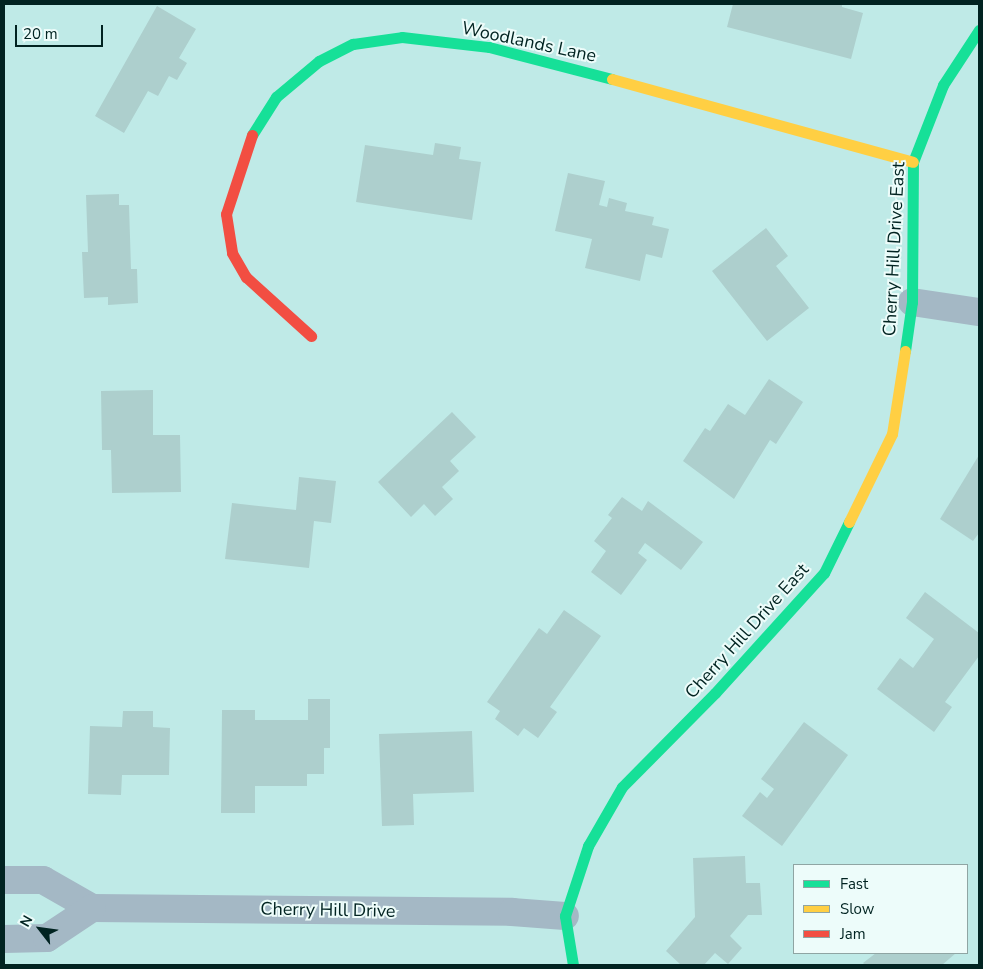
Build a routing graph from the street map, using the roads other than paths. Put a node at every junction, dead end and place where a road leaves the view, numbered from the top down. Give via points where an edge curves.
1 (979, 30) edge
2 (913, 162) junction
3 (912, 302) junction
4 (979, 312) edge
5 (311, 336) dead end
6 (4, 880) edge
7 (92, 908) junction
8 (565, 916) junction
9 (4, 939) edge
10 (573, 965) edge

1 - 2 street, Cherry Hill Drive East via 943,85
2 - 3 street, Cherry Hill Drive East
2 - 5 street, Woodlands Lane via 745,113 489,48 402,37 354,44 319,62 276,97 252,136 226,214 232,253 246,277
3 - 4 street
3 - 8 street, Cherry Hill Drive East via 892,434 824,573 715,693 622,787 588,846
6 - 7 street, Cherry Hill Drive via 43,880
7 - 8 street, Cherry Hill Drive via 512,912
7 - 9 street via 47,938
8 - 10 street

